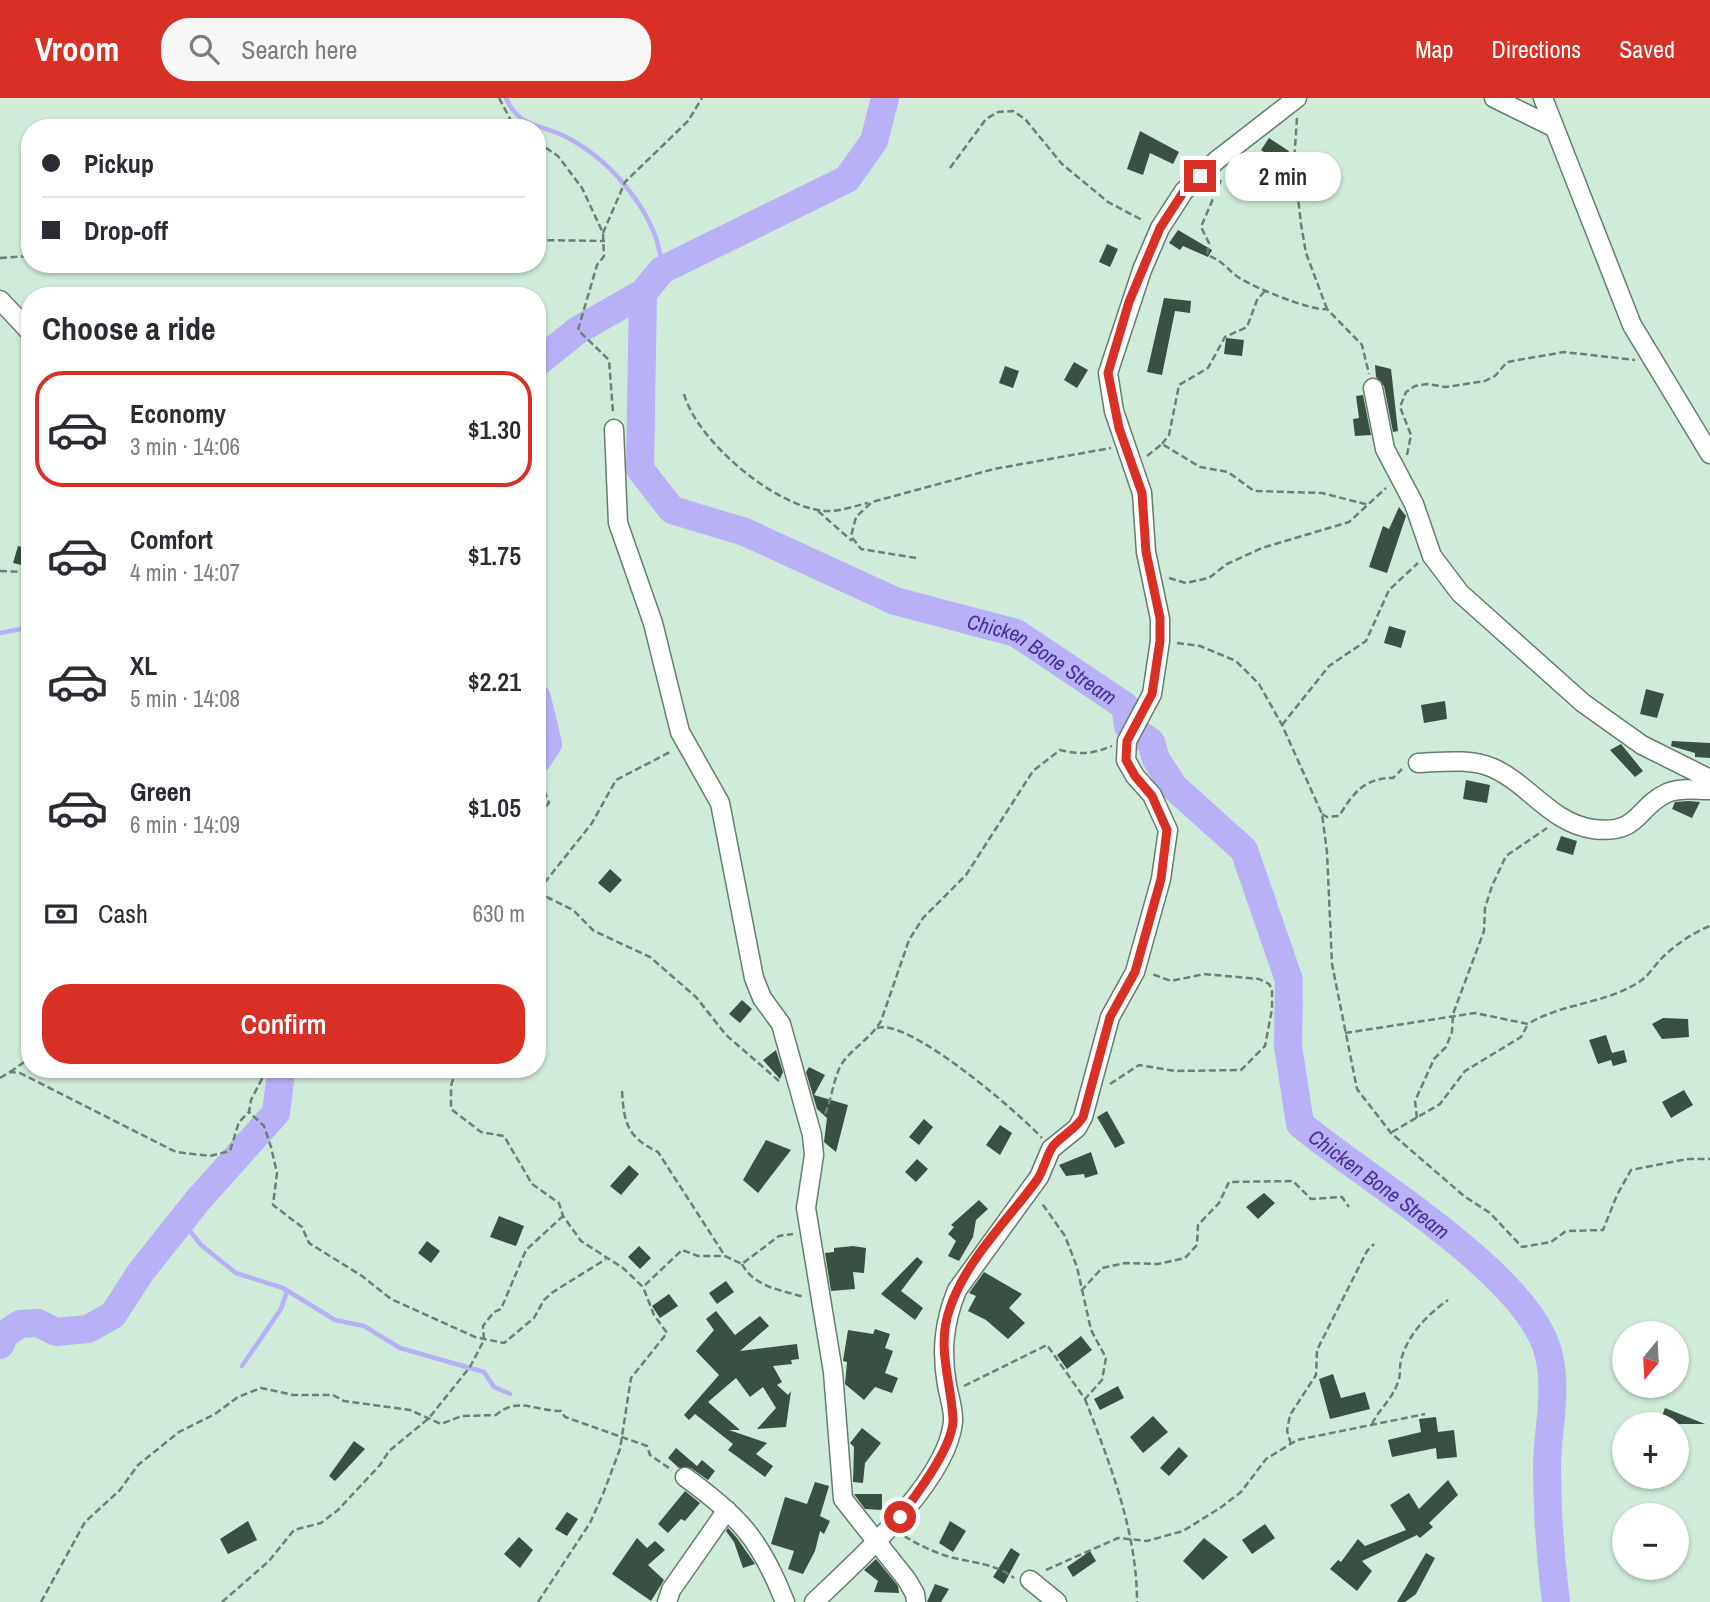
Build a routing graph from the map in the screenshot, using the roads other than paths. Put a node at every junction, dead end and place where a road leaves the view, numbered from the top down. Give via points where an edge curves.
1 (1494, 98) edge
2 (1543, 98) edge
3 (1292, 100) edge
4 (1553, 127) junction
5 (0, 300) edge
6 (21, 322) edge
7 (1373, 388) road end
8 (614, 429) road end
9 (1710, 454) edge
10 (1418, 763) road end
11 (1710, 779) edge
12 (1710, 790) edge
13 (685, 1477) road end
14 (727, 1510) junction
15 (883, 1535) junction
16 (1030, 1580) road end
17 (667, 1602) edge
18 (785, 1602) edge
19 (814, 1602) edge
20 (916, 1602) edge
21 (1057, 1602) edge

1 - 4 street
2 - 4 street
3 - 15 street via 1184,191 1160,228 1129,302 1108,373 1124,444 1142,493 1160,618 1148,704 1128,739 1129,767 1152,796 1167,830 1161,879 1135,972 1110,1017 1077,1128 1051,1149 1031,1187 957,1290 944,1328 953,1422 932,1472
4 - 9 street via 1626,313
5 - 6 street
7 - 11 street via 1385,449 1414,504 1432,556 1460,593 1583,703 1642,745
8 - 15 street via 615,511 653,624 685,746 720,803 754,978 781,1024 812,1135 808,1224 833,1372 843,1499
10 - 12 street via 1473,762 1490,767 1506,774 1560,818 1592,829 1624,828 1670,791
13 - 14 street
14 - 17 street
14 - 18 street via 764,1552
15 - 19 street
15 - 20 street
16 - 21 street

